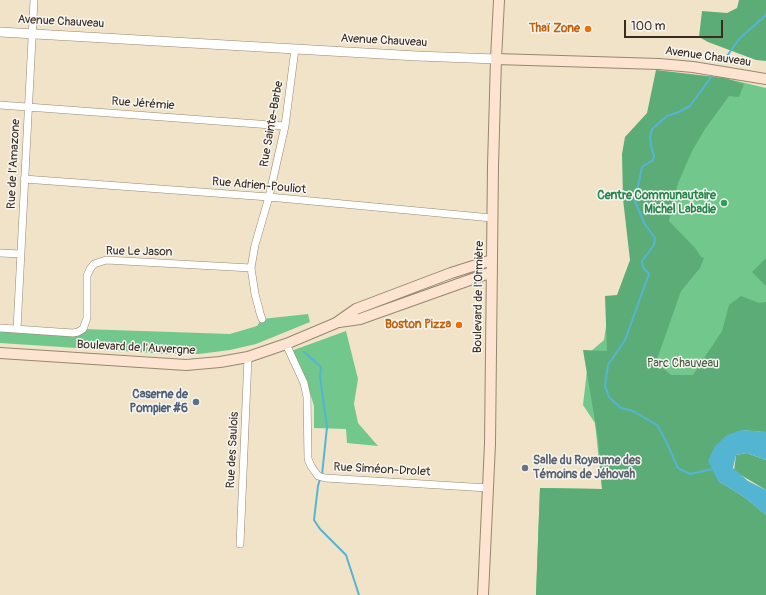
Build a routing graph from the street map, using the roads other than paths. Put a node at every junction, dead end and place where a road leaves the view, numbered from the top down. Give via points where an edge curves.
1 (34, 0) edge
2 (499, 0) edge
3 (0, 32) edge
4 (32, 34) junction
5 (295, 48) junction
6 (496, 59) junction
7 (766, 79) edge
8 (0, 105) edge
9 (28, 107) junction
10 (285, 126) junction
11 (24, 179) junction
12 (269, 197) junction
13 (492, 218) junction
14 (0, 253) edge
15 (20, 254) junction
16 (492, 260) junction
17 (251, 268) junction
18 (492, 272) junction
19 (262, 318) dead end
20 (336, 323) junction
21 (0, 328) edge
22 (17, 329) junction
23 (286, 344) junction
24 (0, 353) edge
25 (248, 357) junction
26 (488, 488) junction
27 (240, 544) dead end
28 (483, 595) edge

1 - 4 street, Rue de l'Amazone
2 - 6 main road, Boulevard de l'Ormière
3 - 4 street, Avenue Chauveau
4 - 5 street, Avenue Chauveau
4 - 9 street, Rue de l'Amazone
5 - 6 street, Avenue Chauveau
5 - 10 street, Rue Sainte-Barbe
6 - 7 main road, Avenue Chauveau via 659,64
6 - 13 main road, Boulevard de l'Ormière
8 - 9 street, Rue Jérémie
9 - 10 street, Rue Jérémie
9 - 11 street, Rue de l'Amazone
10 - 12 street, Rue Sainte-Barbe
11 - 12 street, Rue Adrien-Pouliot
11 - 15 street, Rue de l'Amazone
12 - 13 street, Rue Adrien-Pouliot
12 - 17 street, Rue Sainte-Barbe
13 - 16 main road, Boulevard de l'Ormière
14 - 15 street
15 - 22 street, Rue de l'Amazone
16 - 18 main road, Boulevard de l'Ormière
16 - 20 main road, Boulevard de l'Auvergne via 356,309
17 - 19 street, Rue Sainte-Barbe
17 - 22 street, Rue Le Jason via 106,260 94,264 87,276 87,318 83,329 73,333
18 - 20 main road, Boulevard de l'Auvergne via 360,319
18 - 26 main road, Boulevard de l'Ormière
20 - 23 main road, Boulevard de l'Auvergne
21 - 22 street
23 - 25 main road, Boulevard de l'Auvergne
23 - 26 street, Rue Siméon-Drolet via 308,397 308,459 318,476
24 - 25 main road, Boulevard de l'Auvergne via 186,365
25 - 27 street, Rue des Saulois
26 - 28 main road, Boulevard de l'Ormière

